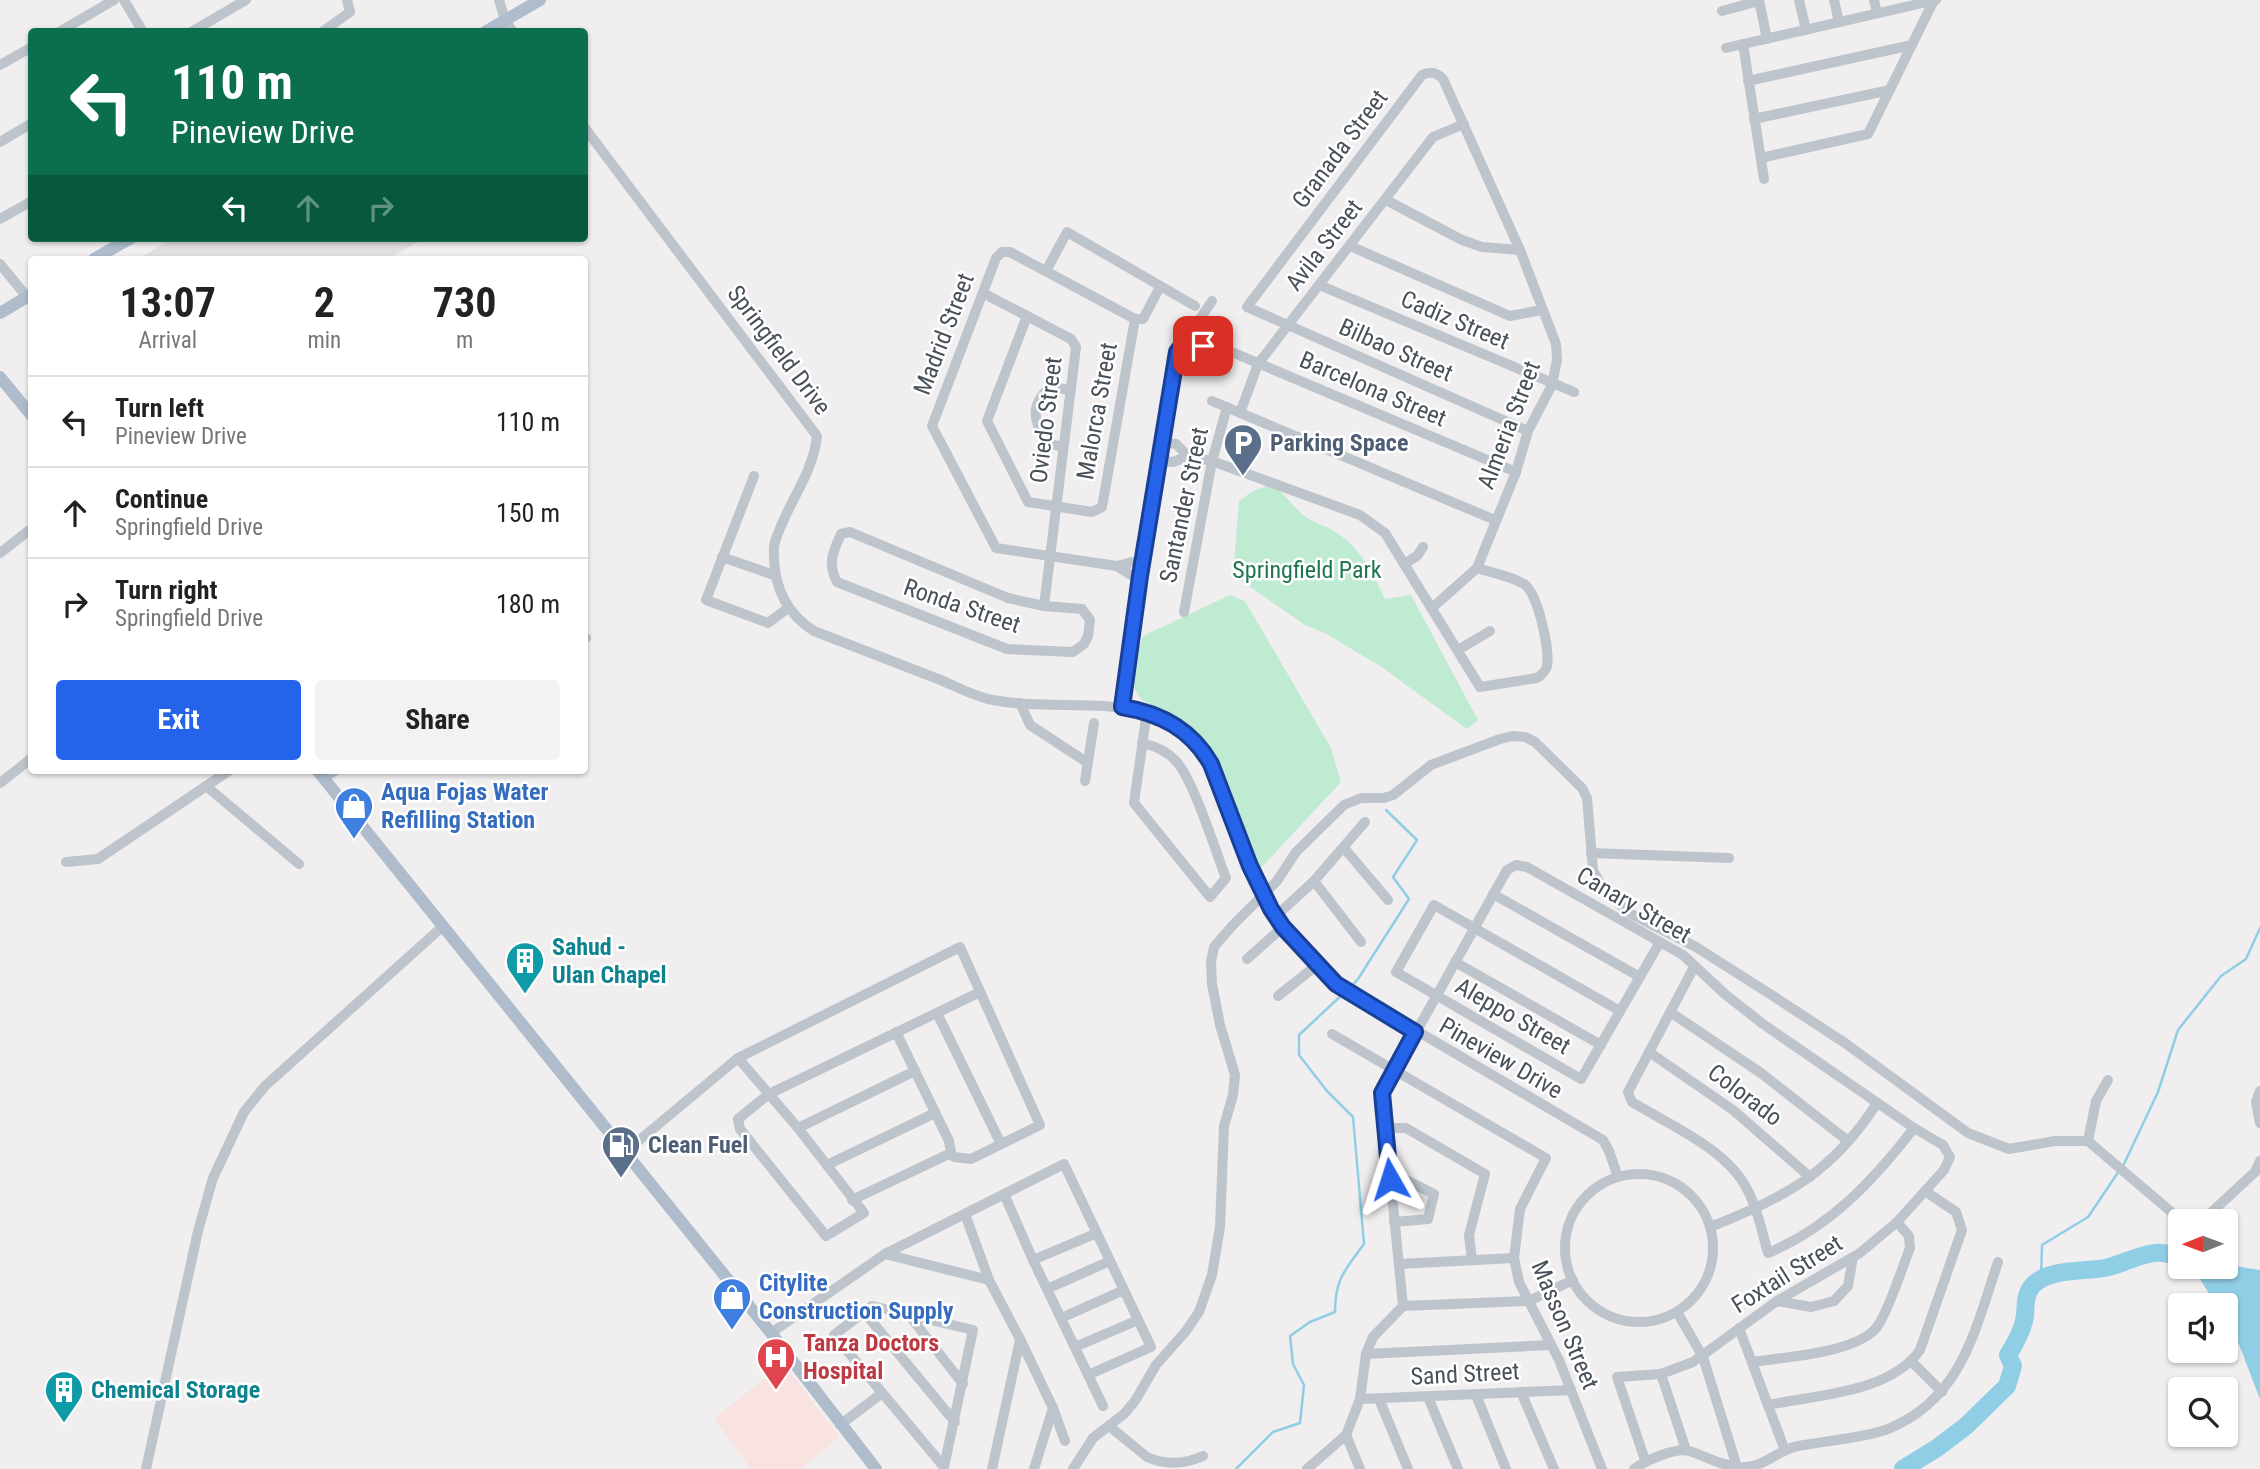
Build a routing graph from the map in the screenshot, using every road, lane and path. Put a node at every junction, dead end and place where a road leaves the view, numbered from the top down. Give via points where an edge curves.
1 (114, 0) edge
2 (124, 0) edge
3 (246, 0) edge
4 (347, 0) edge
5 (499, 0) edge
6 (540, 0) edge
7 (1799, 0) edge
8 (1834, 0) edge
9 (1874, 0) edge
10 (1935, 0) edge
11 (1759, 1) edge
12 (1910, 3) edge
13 (1722, 10) dead end
14 (1877, 13) junction
15 (505, 20) junction
16 (1839, 22) junction
17 (66, 28) edge
18 (141, 28) edge
19 (198, 28) edge
20 (328, 28) edge
21 (492, 28) edge
22 (510, 28) edge
23 (1806, 30) junction
24 (1767, 38) junction
25 (1743, 44) junction
26 (1912, 45) junction
27 (1726, 48) dead end
28 (28, 49) edge
29 (0, 65) edge
30 (1748, 81) junction
31 (1890, 90) junction
32 (1754, 119) junction
33 (1465, 124) junction
34 (28, 125) edge
35 (588, 132) edge
36 (0, 142) edge
37 (1761, 158) junction
38 (1764, 179) dead end
39 (1386, 200) junction
40 (28, 203) edge
41 (0, 219) edge
42 (124, 242) edge
43 (1350, 246) junction
44 (1520, 250) junction
45 (99, 256) edge
46 (0, 264) edge
47 (1046, 271) junction
48 (1319, 285) junction
49 (1160, 287) junction
50 (983, 293) junction
51 (28, 295) edge
52 (28, 297) edge
53 (1212, 301) dead end
54 (1195, 306) dead end
55 (1247, 307) joint
56 (1542, 310) junction
57 (0, 313) edge
58 (1027, 316) junction
59 (1135, 319) junction
60 (1197, 325) junction
61 (1288, 325) junction
62 (1188, 337) junction
63 (1215, 345) junction
64 (1258, 364) junction
65 (0, 377) edge
66 (1552, 385) junction
67 (1071, 390) junction
68 (1574, 392) dead end
69 (1212, 401) dead end
70 (1227, 407) junction
71 (28, 411) edge
72 (1240, 413) junction
73 (1528, 431) junction
74 (1163, 442) junction
75 (1063, 447) junction
76 (1188, 456) junction
77 (1160, 461) junction
78 (1212, 461) junction
79 (1516, 472) junction
80 (754, 476) dead end
81 (1056, 507) junction
82 (1494, 520) junction
83 (28, 531) edge
84 (1423, 547) dead end
85 (0, 553) edge
86 (722, 557) junction
87 (1049, 557) junction
88 (1143, 563) junction
89 (1404, 564) junction
90 (1117, 566) junction
91 (1477, 568) junction
92 (774, 575) junction
93 (1140, 576) junction
94 (1044, 606) junction
95 (788, 608) junction
96 (1432, 608) junction
97 (1184, 612) dead end
98 (1490, 631) dead end
99 (1458, 650) junction
100 (1020, 703) junction
101 (1122, 707) junction
102 (1147, 711) junction
103 (1094, 723) dead end
104 (1142, 743) junction
105 (28, 761) edge
106 (1088, 763) junction
107 (224, 774) edge
108 (321, 774) edge
109 (1085, 781) dead end
110 (0, 783) edge
111 (206, 786) junction
112 (1365, 822) dead end
113 (1344, 848) junction
114 (1591, 853) junction
115 (1729, 858) dead end
116 (66, 862) dead end
117 (299, 864) dead end
118 (1314, 881) junction
119 (1493, 894) junction
120 (1264, 895) junction
121 (1388, 900) dead end
122 (1276, 916) junction
123 (442, 927) junction
124 (1283, 927) junction
125 (1475, 927) junction
126 (1361, 942) dead end
127 (1660, 942) junction
128 (1247, 959) dead end
129 (1455, 962) junction
130 (1317, 965) junction
131 (1694, 967) junction
132 (1640, 977) junction
133 (980, 992) junction
134 (1435, 995) junction
135 (1278, 996) dead end
136 (1620, 1011) junction
137 (1670, 1012) junction
138 (937, 1013) junction
139 (896, 1032) junction
140 (1415, 1032) junction
141 (1332, 1034) dead end
142 (1601, 1045) junction
143 (1649, 1052) junction
144 (738, 1058) junction
145 (1395, 1069) junction
146 (915, 1071) junction
147 (2108, 1080) dead end
148 (2260, 1091) edge
149 (769, 1094) junction
150 (1877, 1103) junction
151 (935, 1113) junction
152 (2260, 1123) edge
153 (798, 1128) junction
154 (1385, 1128) junction
155 (1914, 1128) junction
156 (1848, 1141) junction
157 (2090, 1143) junction
158 (1001, 1144) junction
159 (624, 1153) junction
160 (951, 1153) junction
161 (1950, 1157) joint
162 (2260, 1161) edge
163 (828, 1166) junction
164 (1618, 1177) junction
165 (1810, 1177) junction
166 (1390, 1179) junction
167 (1925, 1191) junction
168 (1004, 1194) junction
169 (852, 1200) junction
170 (1756, 1209) junction
171 (2215, 1209) edge
172 (2168, 1210) edge
173 (965, 1214) junction
174 (1394, 1222) junction
175 (1897, 1222) junction
176 (1710, 1227) junction
177 (1097, 1233) junction
178 (885, 1254) junction
179 (1853, 1257) junction
180 (1514, 1258) junction
181 (1033, 1260) junction
182 (1110, 1261) junction
183 (1472, 1261) junction
184 (1998, 1262) dead end
185 (1399, 1264) junction
186 (989, 1280) junction
187 (1573, 1280) junction
188 (1047, 1289) junction
189 (1124, 1290) junction
190 (1529, 1301) junction
191 (1777, 1301) junction
192 (1402, 1306) junction
193 (864, 1312) junction
194 (1677, 1312) junction
195 (908, 1315) junction
196 (1061, 1318) junction
197 (1138, 1320) junction
198 (1739, 1328) junction
199 (771, 1333) junction
200 (1020, 1339) junction
201 (1551, 1345) junction
202 (1075, 1347) junction
203 (1366, 1354) junction
204 (1703, 1357) junction
205 (1752, 1362) junction
206 (1912, 1362) junction
207 (1661, 1374) junction
208 (1088, 1375) junction
209 (963, 1384) junction
210 (1571, 1390) junction
211 (1521, 1392) junction
212 (1942, 1392) junction
213 (882, 1393) junction
214 (1476, 1395) junction
215 (1429, 1397) junction
216 (1360, 1399) junction
217 (1379, 1399) junction
218 (1768, 1405) junction
219 (1103, 1406) dead end
220 (1053, 1408) junction
221 (955, 1422) junction
222 (840, 1424) junction
223 (1109, 1426) junction
224 (1346, 1435) junction
225 (1065, 1441) dead end
226 (1784, 1448) junction
227 (1686, 1450) junction
228 (1203, 1456) dead end
229 (1645, 1460) junction
230 (1737, 1467) edge
231 (146, 1469) edge
232 (876, 1469) edge
233 (992, 1469) edge
234 (1034, 1469) edge
235 (1073, 1469) edge
236 (1307, 1469) edge
237 (1360, 1469) edge
238 (1408, 1469) edge
239 (1458, 1469) edge
240 (1506, 1469) edge
241 (1554, 1469) edge
242 (1602, 1469) edge
243 (1634, 1469) edge

1 - 17 street
2 - 18 street
3 - 19 street
4 - 20 street via 350,12
5 - 15 street
6 - 15 main road
7 - 23 street
8 - 16 street
9 - 14 street
10 - 12 street
10 - 26 street
11 - 13 street
11 - 24 street
12 - 14 street
14 - 16 street
15 - 21 main road
15 - 22 street
16 - 23 street
23 - 24 street
24 - 25 street
25 - 27 street
25 - 30 street
26 - 30 street
26 - 31 street
28 - 29 street
30 - 32 street
31 - 32 street
31 - 37 street via 1868,134
32 - 37 street
33 - 39 street, Avila Street via 1433,137
33 - 44 street, Almeria Street
33 - 55 street, Granada Street via 1443,79 1432,72 1422,75
34 - 36 street
35 - 92 street, Springfield Drive via 817,436 815,453 774,544
37 - 38 street
39 - 43 street, Avila Street
39 - 44 street via 1462,240 1482,247
40 - 41 street
42 - 45 main road
43 - 48 street, Avila Street
43 - 56 street via 1510,316
44 - 56 street, Almeria Street
46 - 51 street
47 - 49 street via 1067,232
47 - 50 street, Madrid Street via 1002,251
47 - 59 street
48 - 61 street, Avila Street
48 - 66 street, Cadiz Street
49 - 54 street
49 - 59 street, Malorca Street via 1143,319
50 - 58 street, Oviedo Street
50 - 87 street, Madrid Street via 932,426 996,548
52 - 57 main road
53 - 60 street
55 - 61 street, Bilbao Street
56 - 66 street, Almeria Street via 1556,344
58 - 67 street, Oviedo Street via 1076,346
58 - 81 street via 986,421 1028,502
59 - 81 street, Malorca Street via 1102,507 1093,512
60 - 62 street
60 - 63 street, Barcelona Street
61 - 64 street, Avila Street
61 - 73 street, Bilbao Street
62 - 63 street, Barcelona Street via 1203,346
62 - 74 street via 1177,352
63 - 64 street, Barcelona Street
64 - 72 street, Avila Street
64 - 79 street, Barcelona Street
65 - 71 main road
66 - 68 street, Cadiz Street
66 - 73 street, Almeria Street
67 - 75 street, Oviedo Street
67 - 75 street via 1050,387 1040,397 1035,414 1046,443
69 - 70 street
70 - 72 street
70 - 78 street, Santander Street
72 - 82 street
73 - 79 street, Almeria Street
74 - 76 street via 1176,444
74 - 77 street
75 - 81 street, Oviedo Street
76 - 77 street
76 - 78 street
77 - 88 street
78 - 89 street via 1360,515 1385,533
78 - 97 street, Santander Street
79 - 82 street, Almeria Street
80 - 86 street
81 - 87 street, Oviedo Street
82 - 91 street, Almeria Street
83 - 85 street
84 - 89 street
86 - 92 street
86 - 95 street via 706,600 768,623
87 - 90 street, Madrid Street
87 - 94 street, Oviedo Street
88 - 90 street, Madrid Street
88 - 93 street
89 - 96 street
90 - 93 street, Madrid Street
91 - 96 street, Almeria Street
91 - 99 street via 1530,590 1547,665 1537,678 1480,687
92 - 95 street, Springfield Drive
93 - 101 street
94 - 94 street, Ronda Street via 1082,609 1090,620 1084,644 1073,652 1007,649 837,582 831,557 841,534 850,532 1007,598
95 - 100 street, Springfield Drive via 814,631 991,700
96 - 99 street
98 - 99 street
100 - 101 street, Springfield Drive
100 - 106 street via 1030,725
101 - 102 street, Springfield Drive
102 - 104 street
102 - 120 street, Springfield Drive via 1179,726 1204,752
103 - 106 street
104 - 104 street via 1134,803 1210,897 1226,878 1187,778 1164,751
105 - 110 street
106 - 109 street
107 - 111 street
108 - 123 main road
111 - 116 street via 98,859
111 - 117 street
112 - 113 street
113 - 118 street
113 - 121 street
114 - 115 street
114 - 120 street via 1587,798 1582,788 1535,742 1513,736 1431,765 1392,795 1344,805 1296,852
114 - 157 street via 1603,889 1618,904 1696,947 1835,1036 1968,1133 2009,1149 2055,1141
118 - 122 street
118 - 126 street
119 - 125 street, Canary Street
119 - 127 street, Canary Street via 1510,866 1521,865
119 - 132 street
120 - 122 street, Pineview Drive
120 - 223 street via 1214,947 1211,962 1215,1003 1235,1075 1224,1126 1220,1227 1212,1275 1199,1312 1156,1365 1135,1401
122 - 124 street, Pineview Drive
123 - 159 main road
123 - 231 street via 283,1070 244,1112 213,1178 198,1231
124 - 128 street
124 - 130 street, Pineview Drive
125 - 129 street, Canary Street
125 - 134 street, Aleppo Street via 1434,905 1396,972
125 - 136 street
127 - 131 street, Canary Street
127 - 132 street, Aleppo Street
129 - 134 street, Canary Street
129 - 142 street
130 - 135 street
130 - 140 street, Pineview Drive via 1336,984
131 - 137 street
131 - 150 street, Canary Street via 1763,1024
132 - 136 street, Aleppo Street
133 - 138 street
133 - 144 street via 961,947
133 - 158 street via 1040,1125
134 - 140 street, Canary Street
134 - 142 street, Aleppo Street via 1581,1079
136 - 142 street, Aleppo Street
137 - 143 street
137 - 156 street via 1761,1073
138 - 139 street
138 - 158 street
139 - 146 street
139 - 149 street
140 - 145 street, Canary Street
140 - 164 street, Pineview Drive via 1603,1140
141 - 145 street
143 - 165 street, Colorado via 1733,1110
143 - 170 street via 1628,1092 1632,1102 1733,1168
144 - 149 street
144 - 159 street
145 - 154 street, Canary Street via 1382,1093
145 - 180 street, Masson Street via 1546,1158 1520,1209
146 - 151 street
146 - 153 street
147 - 157 street via 2096,1101
148 - 152 street via 2256,1102
149 - 153 street
149 - 169 street via 738,1119 740,1129 826,1236 864,1213
150 - 155 street, Canary Street
150 - 156 street
151 - 160 street
151 - 163 street
153 - 163 street
154 - 166 street, Canary Street
154 - 183 street via 1406,1128 1485,1174 1469,1235
155 - 161 street, Canary Street via 1943,1145
155 - 170 street via 1854,1197 1797,1241 1768,1253
156 - 165 street
157 - 172 street
158 - 160 street via 971,1159
159 - 199 main road
160 - 169 street
161 - 167 street, Foxtail Street
162 - 171 street via 2255,1172
163 - 169 street
164 - 176 street via 1644,1174 1678,1185 1698,1203
164 - 187 street via 1591,1192 1570,1224 1566,1252
165 - 170 street
166 - 174 street, Canary Street
166 - 174 street via 1402,1178 1434,1194 1428,1219
167 - 175 street, Foxtail Street
167 - 206 street via 1956,1212 1962,1230
168 - 173 street
168 - 177 street via 1064,1164
168 - 181 street
170 - 176 street
173 - 178 street
173 - 186 street
174 - 185 street, Canary Street
175 - 179 street, Foxtail Street
175 - 205 street via 1909,1236 1910,1248 1879,1325 1869,1336 1850,1346
176 - 194 street via 1710,1270 1695,1298
177 - 181 street
177 - 182 street
178 - 186 street
178 - 199 street
179 - 191 street, Foxtail Street
179 - 191 street via 1848,1286 1834,1300 1811,1307
180 - 183 street
180 - 190 street, Masson Street
181 - 188 street
182 - 188 street
182 - 189 street
183 - 185 street
184 - 212 street via 1968,1350
185 - 192 street, Canary Street
186 - 200 street
187 - 190 street
187 - 194 street via 1588,1302 1618,1320 1638,1323
188 - 196 street
189 - 196 street
189 - 197 street
190 - 192 street
190 - 201 street, Masson Street
191 - 198 street, Foxtail Street
192 - 203 street via 1373,1337
193 - 195 street via 872,1306
193 - 213 street via 834,1335
193 - 221 street
194 - 204 street
195 - 209 street
195 - 209 street via 973,1330
196 - 202 street
197 - 202 street
197 - 208 street via 1151,1347
198 - 204 street, Foxtail Street
198 - 205 street
199 - 222 main road
200 - 220 street
200 - 233 street
201 - 203 street
201 - 210 street, Masson Street
202 - 208 street
203 - 216 street
204 - 207 street, Foxtail Street
204 - 230 street
205 - 218 street
206 - 212 street
206 - 218 street via 1875,1384
207 - 227 street
207 - 229 street, Foxtail Street via 1616,1377
208 - 219 street
209 - 221 street
210 - 211 street, Sand Street
210 - 242 street, Masson Street
211 - 214 street, Sand Street
211 - 241 street
212 - 226 street via 1917,1414 1885,1430
213 - 221 street via 944,1467
213 - 222 street
214 - 215 street, Sand Street
214 - 240 street
215 - 217 street, Sand Street
215 - 239 street
216 - 217 street, Sand Street
216 - 224 street
217 - 238 street
218 - 226 street
220 - 225 street
220 - 234 street
222 - 232 main road
223 - 228 street via 1154,1460 1173,1462
223 - 235 street via 1093,1438
224 - 236 street
224 - 237 street
226 - 230 street via 1758,1466
227 - 229 street
227 - 230 street
229 - 243 street

